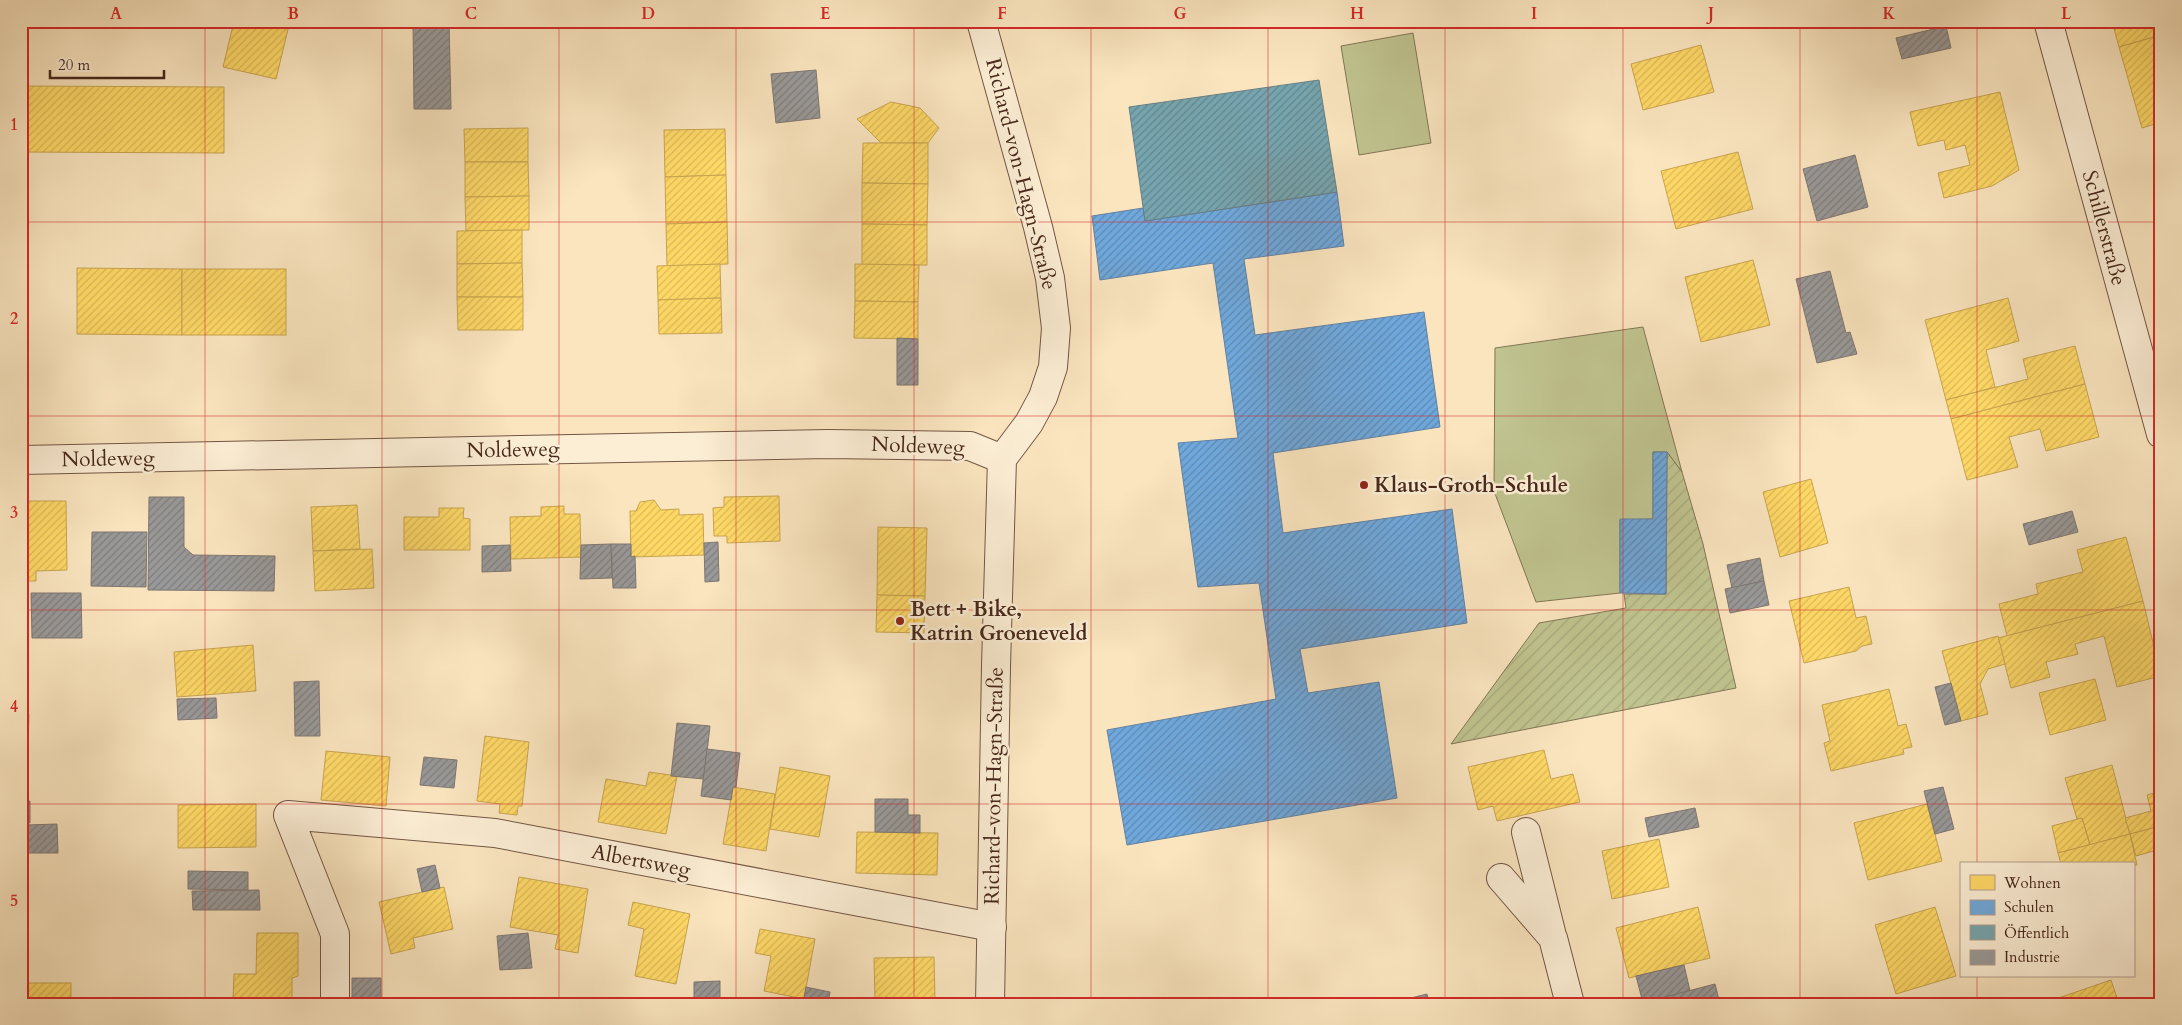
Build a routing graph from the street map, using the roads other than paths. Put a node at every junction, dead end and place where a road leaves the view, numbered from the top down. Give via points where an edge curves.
1 (981, 21) edge
2 (2048, 21) edge
3 (2161, 434) edge
4 (1002, 459) junction
5 (21, 460) edge
6 (1526, 832) dead end
7 (1501, 878) dead end
8 (992, 927) junction
9 (1553, 938) junction
10 (335, 1004) edge
11 (990, 1004) edge
12 (1570, 1004) edge

1 - 4 street, Richard-von-Hagn-Straße via 1038,227 1050,278 1056,328 1052,367 1043,397 1029,423
2 - 3 street, Schillerstraße
4 - 5 street, Noldeweg via 970,446 828,444
4 - 8 street, Richard-von-Hagn-Straße
6 - 9 street
7 - 9 street
8 - 10 street, Albertsweg via 495,833 288,814 335,934
8 - 11 street, Richard-von-Hagn-Straße
9 - 12 street

